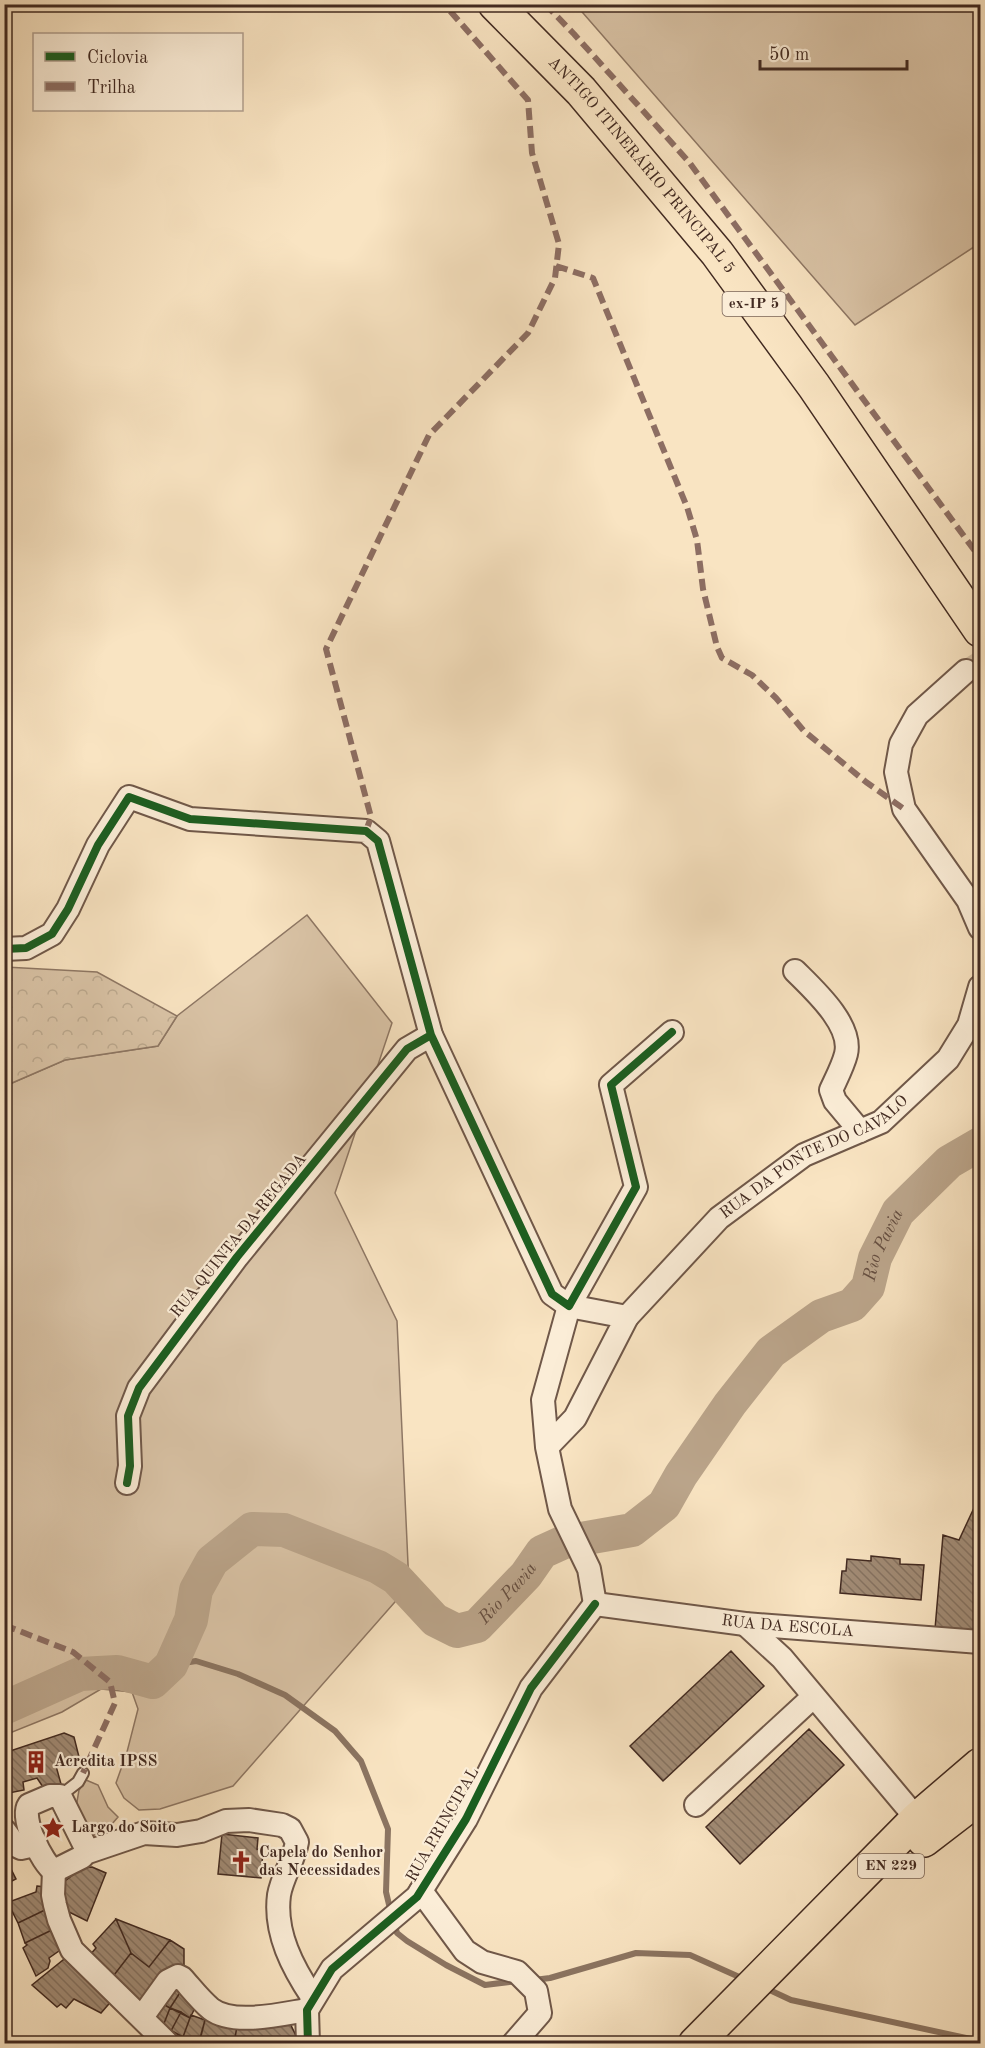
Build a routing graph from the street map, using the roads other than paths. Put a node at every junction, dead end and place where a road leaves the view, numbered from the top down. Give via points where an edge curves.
1 (495, 4) edge
2 (981, 630) edge
3 (966, 670) tunnel mouth
4 (981, 928) edge
5 (4, 949) edge
6 (795, 971) dead end
7 (981, 987) edge
8 (672, 1032) dead end
9 (431, 1035) junction
10 (860, 1131) junction
11 (569, 1306) junction
12 (627, 1317) junction
13 (547, 1447) junction
14 (127, 1483) dead end
15 (595, 1604) junction
16 (745, 1624) junction
17 (981, 1642) edge
18 (813, 1697) junction
19 (981, 1765) edge
20 (83, 1773) dead end
21 (890, 1785) junction
22 (60, 1796) junction
23 (981, 1797) edge
24 (696, 1805) dead end
25 (950, 1805) junction
26 (917, 1819) junction
27 (4, 1830) edge
28 (34, 1840) junction
29 (85, 1853) junction
30 (875, 1869) junction
31 (54, 1871) junction
32 (421, 1891) junction
33 (310, 2004) junction
34 (142, 2017) junction
35 (168, 2043) edge
36 (308, 2043) edge
37 (513, 2043) edge
38 (695, 2043) edge

1 - 2 main road, ANTIGO ITINERÁRIO PRINCIPAL 5 / ex-IP 5 via 580,91 717,254 814,386
3 - 4 street via 917,715 901,744 896,772 904,809 968,900
5 - 9 street via 26,948 52,934 98,844 129,796 190,819 366,831 378,841
6 - 10 street via 829,1006 846,1036 846,1053 831,1090 835,1101
7 - 10 street, RUA DA PONTE DO CAVALO via 969,1025 948,1059 881,1122
8 - 11 street via 611,1085 636,1187
9 - 11 street via 552,1294
9 - 14 street, RUA QUINTA DA REGADA via 407,1049 237,1257 139,1388 128,1416
10 - 12 street, RUA DA PONTE DO CAVALO via 804,1155 719,1218
11 - 12 street
11 - 13 street via 543,1400
12 - 13 street, RUA DA PONTE DO CAVALO via 575,1418
13 - 15 street via 560,1509 589,1569
15 - 16 street, RUA DA ESCOLA
15 - 32 street, RUA PRINCIPAL via 531,1688 466,1819
16 - 17 street, RUA DA ESCOLA
16 - 18 street via 782,1658
18 - 21 street
18 - 24 street
19 - 25 main road, EN 229
20 - 22 lane
21 - 25 street via 914,1800
21 - 26 street
21 - 30 street via 895,1825
22 - 28 street via 29,1804 26,1809
22 - 29 street
23 - 25 main road, EN 229
25 - 26 main road, EN 229
25 - 30 main road, EN 229
26 - 30 main road, EN 229
27 - 28 street via 21,1848 30,1846
28 - 31 street
29 - 31 street
29 - 33 street via 144,1833 201,1832 226,1821 249,1820 290,1829 297,1842 279,1893 279,1925
30 - 38 main road, EN 229
31 - 34 street via 55,1905 72,1950
32 - 33 street, RUA PRINCIPAL via 332,1969
32 - 37 street via 465,1952 482,1962 517,1972 536,1991 540,2013
33 - 34 street via 269,2016 235,2017 213,2011 178,1976 168,1981
33 - 36 street
34 - 35 street

